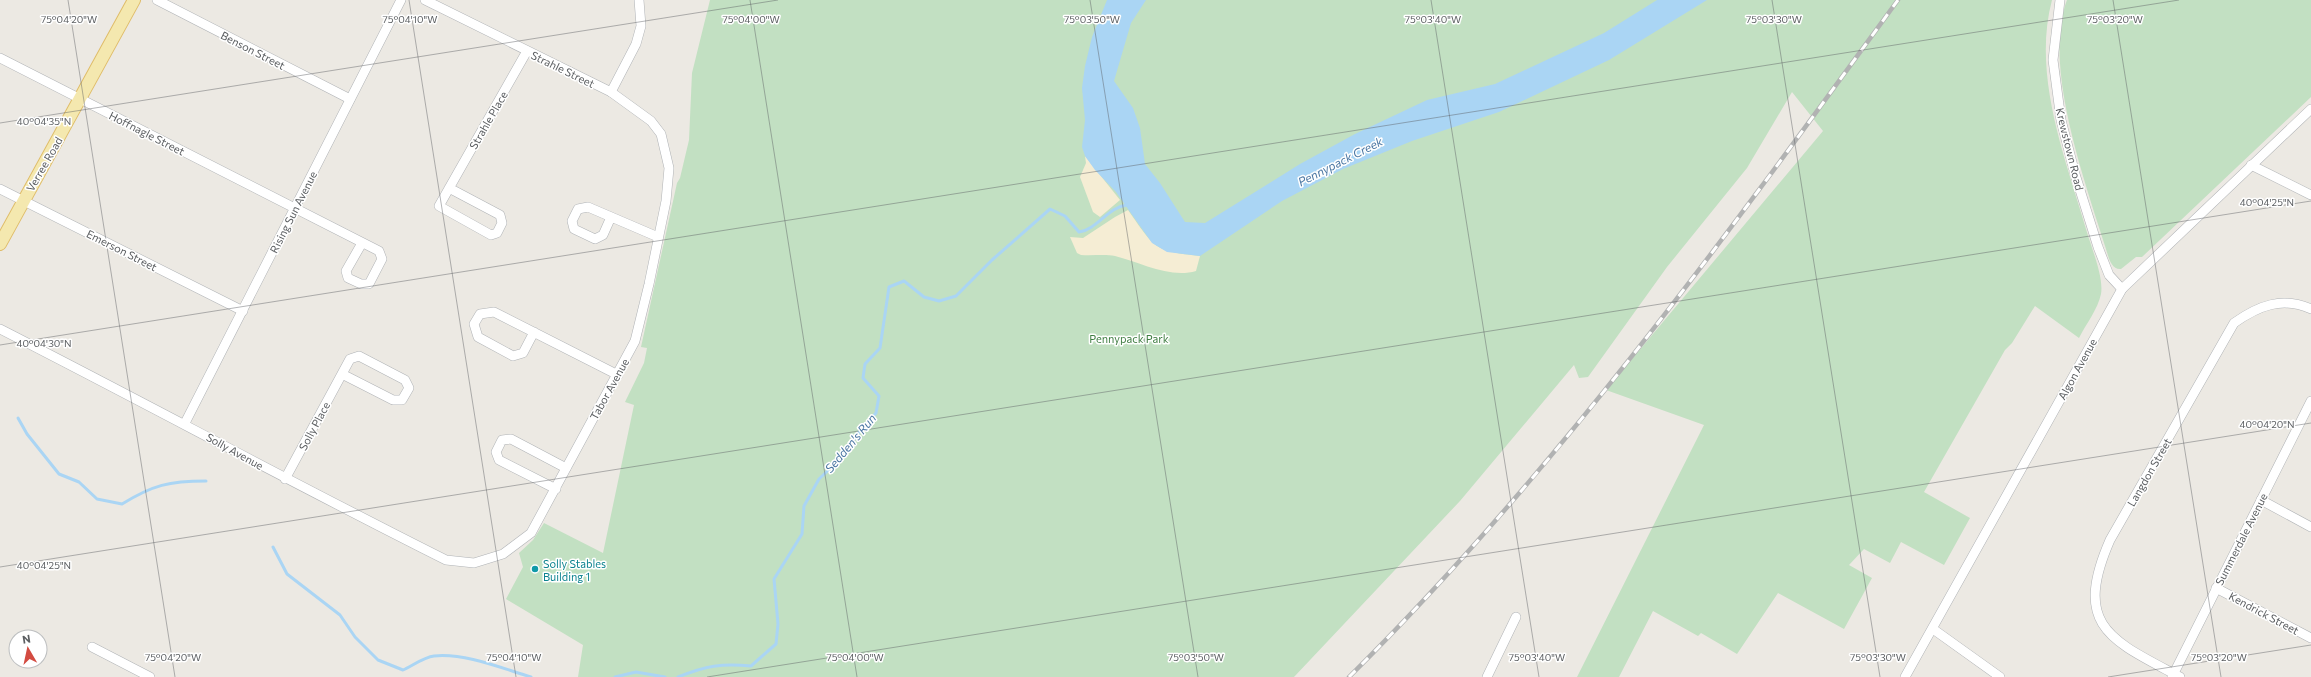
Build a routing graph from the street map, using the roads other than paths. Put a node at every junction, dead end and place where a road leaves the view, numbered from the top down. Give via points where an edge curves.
1 (134, 0) edge
2 (156, 0) edge
3 (401, 0) edge
4 (425, 0) edge
5 (639, 0) edge
6 (2060, 0) edge
7 (527, 51) junction
8 (0, 58) edge
9 (611, 92) junction
10 (81, 99) junction
11 (350, 99) junction
12 (2311, 109) edge
13 (2251, 165) junction
14 (669, 168) joint
15 (449, 188) junction
16 (0, 189) edge
17 (2311, 195) edge
18 (23, 200) junction
19 (295, 208) junction
20 (611, 217) dead end
21 (658, 238) junction
22 (362, 243) junction
23 (0, 244) edge
24 (2122, 289) junction
25 (2311, 309) edge
26 (243, 311) junction
27 (0, 329) edge
28 (534, 332) junction
29 (342, 374) junction
30 (618, 375) junction
31 (2311, 401) edge
32 (2308, 414) edge
33 (185, 423) junction
34 (566, 468) junction
35 (285, 479) junction
36 (556, 489) junction
37 (2261, 500) junction
38 (2311, 527) edge
39 (472, 563) joint
40 (2216, 588) junction
41 (1516, 617) dead end
42 (1933, 629) junction
43 (2311, 638) edge
44 (92, 647) dead end
45 (2175, 676) edge
46 (150, 677) edge
47 (1487, 677) edge
48 (1905, 677) edge
49 (2000, 677) edge

1 - 10 main road, Verree Road
2 - 11 street, Benson Street
3 - 11 street, Rising Sun Avenue
4 - 7 street, Strahle Street
5 - 9 street via 641,26 636,44
6 - 24 street, Krewstown Road via 2053,60 2061,120 2098,247 2109,275
7 - 9 street, Strahle Street
7 - 15 street, Strahle Place
8 - 10 street, Hoffnagle Street
9 - 14 street, Strahle Street via 651,121 661,134
10 - 18 main road, Verree Road
10 - 19 street, Hoffnagle Street
11 - 19 street, Rising Sun Avenue
12 - 13 street, Algon Avenue
13 - 17 street
13 - 24 street, Algon Avenue
14 - 21 street, Tabor Avenue via 666,201
15 - 15 street, Strahle Place via 500,215 502,223 497,233 491,235 439,206
16 - 18 street, Emerson Street
18 - 23 main road, Verree Road
18 - 26 street, Emerson Street
19 - 22 street, Hoffnagle Street
19 - 26 street, Rising Sun Avenue
20 - 21 street
21 - 30 street, Tabor Avenue via 635,341
22 - 22 street, Hoffnagle Street via 379,252 382,258 369,284 361,284 348,278 346,271
24 - 42 street, Algon Avenue
25 - 45 street, Langdon Street via 2298,303 2285,302 2250,312 2234,323 2110,540 2099,565 2094,584 2096,608 2106,629 2122,645
26 - 33 street, Rising Sun Avenue
27 - 33 street, Solly Avenue
28 - 28 street via 494,312 480,314 474,324 478,337 513,356 523,353
28 - 30 street
29 - 29 street, Solly Place via 350,359 359,356 406,380 409,388 402,400 393,400
29 - 35 street, Solly Place
30 - 34 street, Tabor Avenue
31 - 32 street, Summerdale Avenue
32 - 37 street, Summerdale Avenue
33 - 35 street, Solly Avenue
34 - 36 street, Tabor Avenue
34 - 36 street via 511,439 502,440 496,452 499,460
35 - 39 street, Solly Avenue via 446,560
36 - 39 street, Tabor Avenue via 531,533 503,554
37 - 38 street
37 - 40 street, Summerdale Avenue
40 - 43 street, Kendrick Street
40 - 45 street, Summerdale Avenue
41 - 47 street
42 - 48 street, Algon Avenue
42 - 49 street
44 - 46 street

